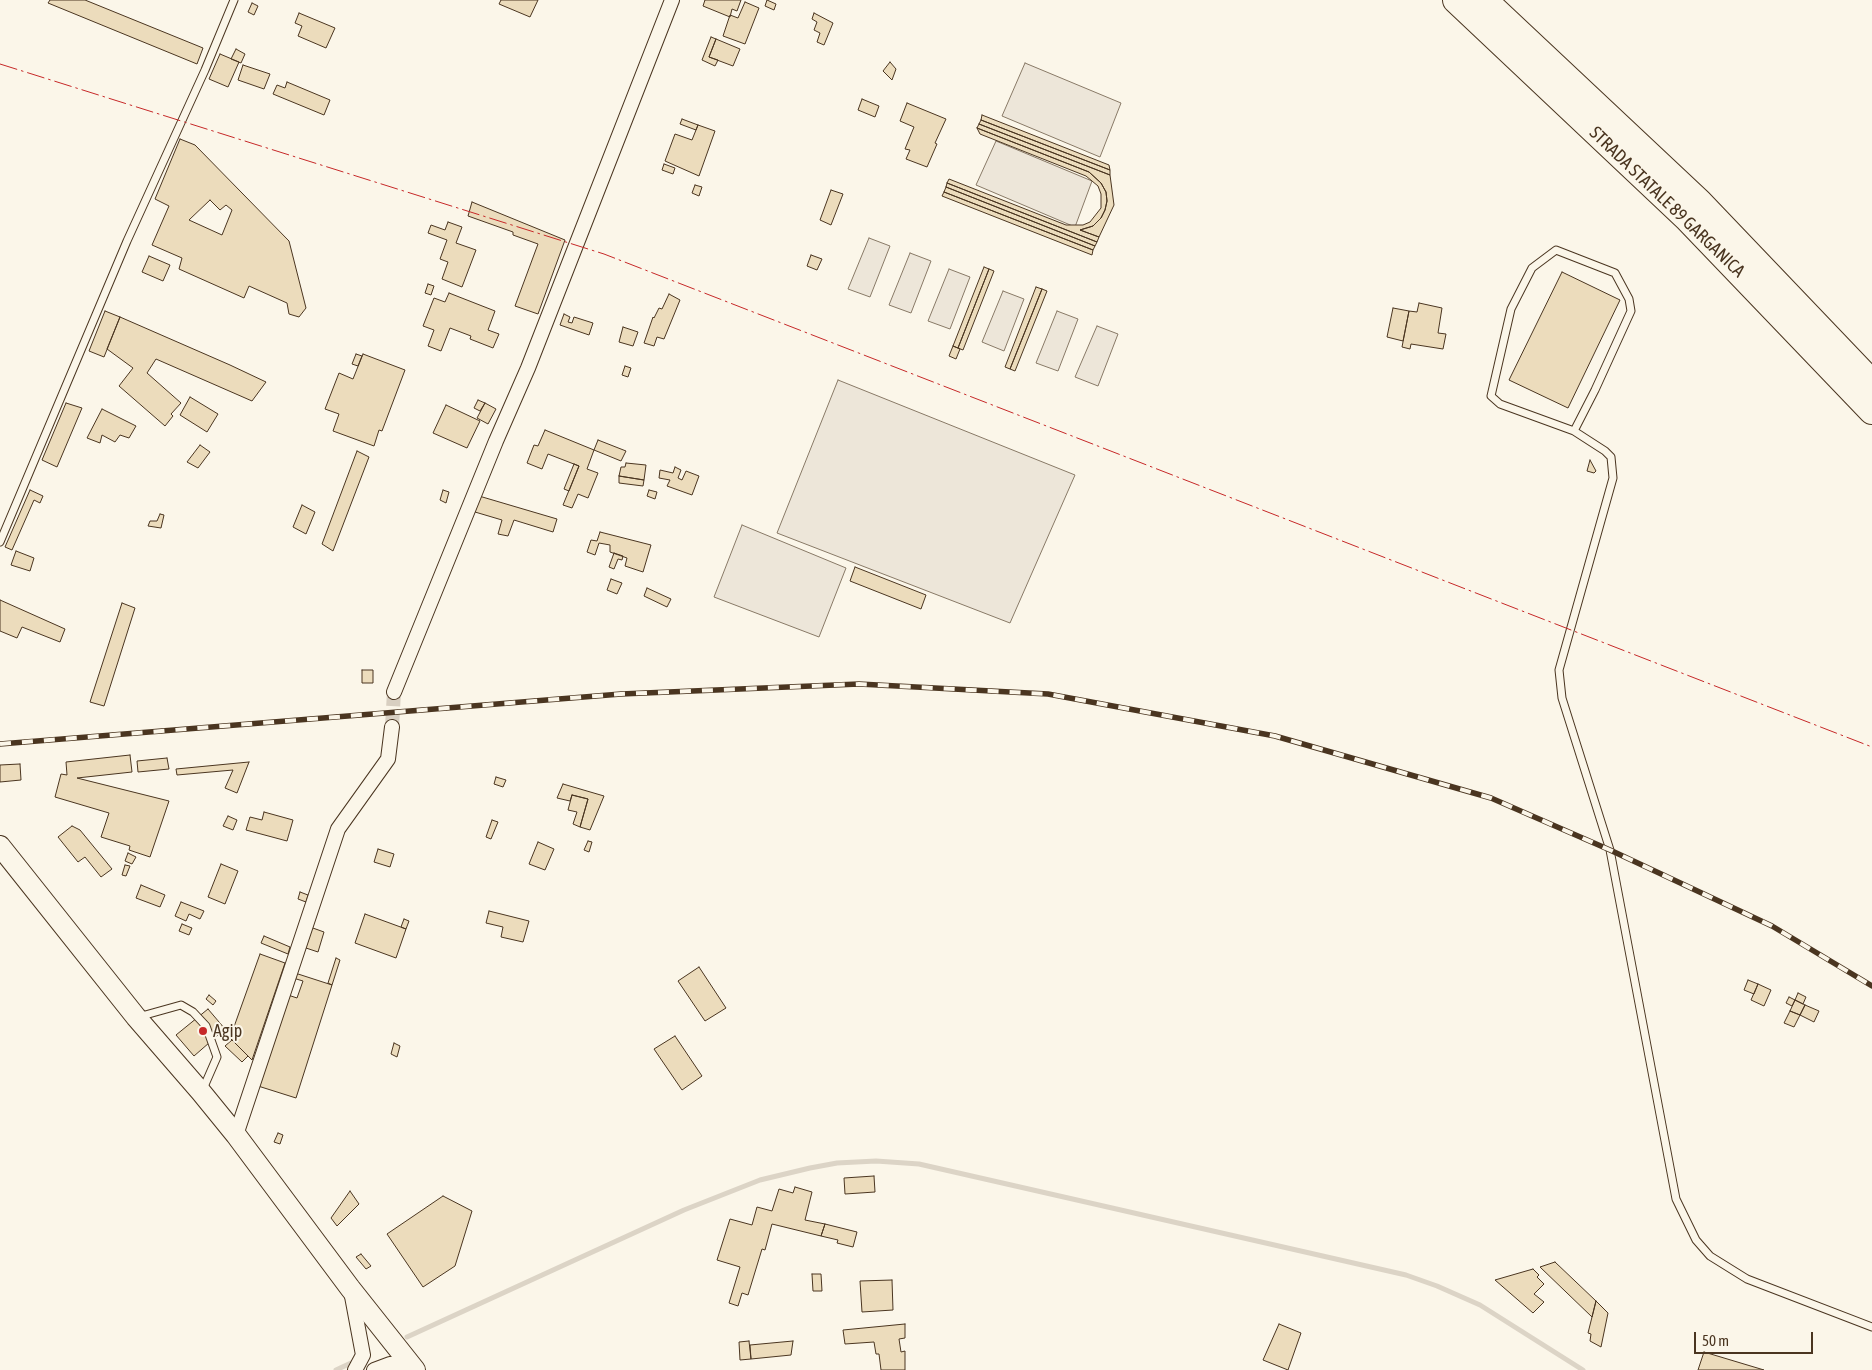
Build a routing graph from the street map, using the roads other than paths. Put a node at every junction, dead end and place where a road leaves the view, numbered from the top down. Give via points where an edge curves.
1 (234, 0) edge
2 (672, 0) edge
3 (1456, 0) edge
4 (1484, 0) edge
5 (1872, 383) edge
6 (1872, 411) edge
7 (1574, 431) junction
8 (0, 542) edge
9 (394, 692) tunnel mouth
10 (392, 727) tunnel mouth
11 (0, 846) edge
12 (136, 1017) junction
13 (201, 1092) junction
14 (236, 1135) junction
15 (350, 1288) junction
16 (1872, 1327) edge
17 (409, 1368) edge
18 (355, 1370) edge
19 (374, 1370) edge

1 - 8 lane via 127,241
2 - 9 street via 528,368
3 - 6 highway, STRADA STATALE 89 GARGANICA via 1687,218
4 - 5 highway, STRADA STATALE 89 GARGANICA via 1699,202
7 - 7 lane via 1631,311 1629,299 1615,272 1556,250 1532,268 1511,309 1491,396 1500,404
7 - 16 lane via 1611,456 1613,478 1559,670 1562,698 1610,850 1676,1199 1696,1240 1710,1256 1746,1279
10 - 14 street via 388,759 338,829
11 - 12 main road
12 - 13 main road
12 - 13 lane via 181,1005 206,1026 217,1058
13 - 14 main road
14 - 15 main road
15 - 17 main road
15 - 18 street via 363,1355
17 - 19 street via 390,1364

